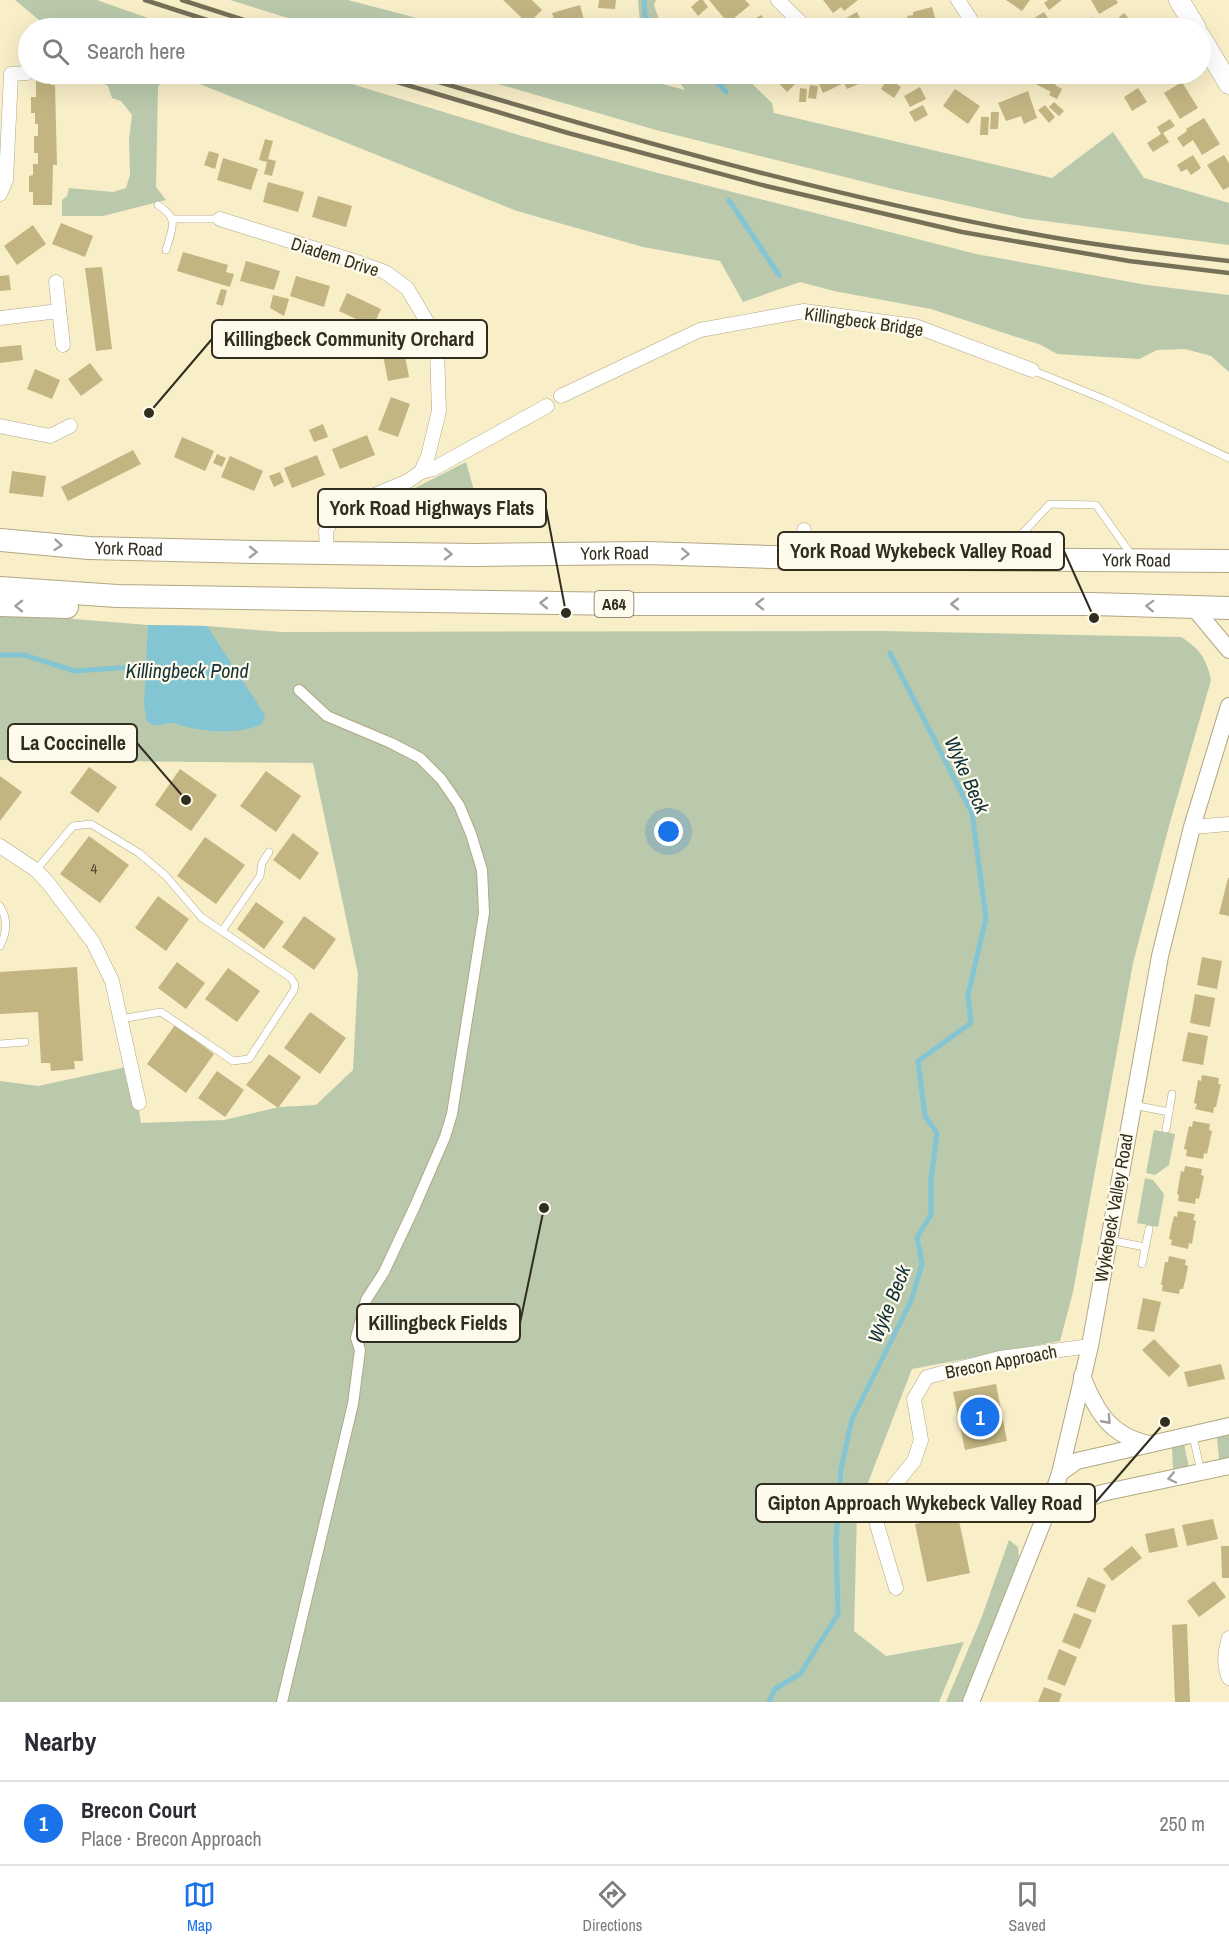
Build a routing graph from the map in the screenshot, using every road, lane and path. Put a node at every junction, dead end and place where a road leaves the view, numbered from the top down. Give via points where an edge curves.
1 (778, 0) edge
2 (958, 0) edge
3 (1179, 0) edge
4 (796, 18) edge
5 (970, 18) edge
6 (1190, 18) edge
7 (1211, 54) edge
8 (18, 74) edge
9 (1229, 84) edge
10 (0, 194) edge
11 (158, 205) dead end
12 (173, 219) junction
13 (220, 219) joint
14 (166, 250) dead end
15 (56, 282) dead end
16 (59, 311) junction
17 (0, 318) edge
18 (63, 345) dead end
19 (1032, 370) joint
20 (561, 396) dead end
21 (547, 406) dead end
22 (0, 426) edge
23 (70, 426) dead end
24 (1229, 458) edge
25 (421, 472) junction
26 (804, 530) dead end
27 (0, 540) edge
28 (327, 552) junction
29 (804, 558) junction
30 (999, 558) junction
31 (1135, 559) junction
32 (1229, 561) edge
33 (0, 588) edge
34 (139, 597) junction
35 (0, 605) edge
36 (1194, 608) junction
37 (1229, 608) edge
38 (1229, 650) edge
39 (299, 690) dead end
40 (1229, 706) edge
41 (1229, 824) edge
42 (1192, 827) junction
43 (0, 846) edge
44 (269, 852) dead end
45 (36, 870) junction
46 (0, 906) edge
47 (222, 931) junction
48 (0, 946) edge
49 (121, 1019) junction
50 (25, 1042) dead end
51 (0, 1044) edge
52 (1172, 1094) dead end
53 (139, 1103) dead end
54 (1133, 1105) junction
55 (1169, 1112) junction
56 (1166, 1129) dead end
57 (1149, 1229) dead end
58 (1109, 1240) junction
59 (1145, 1247) junction
60 (1142, 1264) dead end
61 (1089, 1346) junction
62 (1082, 1376) junction
63 (1229, 1426) edge
64 (1192, 1434) junction
65 (1150, 1444) junction
66 (1229, 1467) edge
67 (1201, 1472) junction
68 (1060, 1473) junction
69 (1046, 1514) junction
70 (896, 1588) dead end
71 (1229, 1638) edge
72 (1229, 1678) edge
73 (282, 1702) edge
74 (971, 1702) edge

1 - 4 street
2 - 5 street
3 - 6 main road
7 - 9 main road
8 - 10 street via 11,74 6,180
11 - 12 lane
12 - 13 lane
12 - 14 lane
13 - 25 street, Diadem Drive via 385,272 407,288 437,349 439,411
15 - 16 street
16 - 17 street
16 - 18 street
19 - 20 street, Killingbeck Bridge via 915,326 804,311 700,330
19 - 24 lane, Killingbeck Bridge
21 - 25 street
22 - 23 street via 50,436
25 - 28 street via 337,511 326,531
26 - 29 street
27 -> 28 highway, York Road via 90,548
28 -> 29 highway, York Road via 646,553
29 - 30 highway, York Road
30 - 31 highway, York Road
30 - 31 lane via 1050,504 1096,505
31 - 32 highway, York Road
33 - 34 highway, A64
34 -> 35 highway via 73,607
36 -> 34 highway, A64
36 - 37 highway, A64
36 - 38 street
39 - 73 street via 327,716 420,758 441,779 459,805 471,834 482,870 484,913 452,1114 410,1216 366,1300 356,1338 360,1350 353,1404
40 - 42 street, Wykebeck Valley Road
41 - 42 street
42 - 54 street, Wykebeck Valley Road via 1160,956
43 - 45 street
44 - 47 lane via 260,876
45 - 47 lane via 73,826 91,824 139,853 166,876 201,917
45 - 49 street via 93,942 112,981
46 - 48 lane via 6,915 5,937
47 - 49 lane via 295,984 249,1059 233,1061 161,1012
49 - 53 street
50 - 51 lane
52 - 55 lane
54 - 55 lane
54 - 58 street, Wykebeck Valley Road
55 - 56 lane
57 - 59 lane
58 - 59 lane
58 - 61 street, Wykebeck Valley Road
59 - 60 lane
61 - 62 street, Wykebeck Valley Road
61 - 70 street, Brecon Approach via 1000,1358 927,1377 914,1399 921,1440 914,1461 882,1500 877,1525
62 -> 65 street via 1110,1426
62 - 68 street, Wykebeck Valley Road
63 - 64 street
64 - 65 street
64 - 67 lane
65 - 68 street via 1077,1461
66 - 67 street
67 -> 69 street via 1102,1493
68 - 69 street, Wykebeck Valley Road
69 - 74 street, Wykebeck Valley Road
71 - 72 street via 1225,1652

